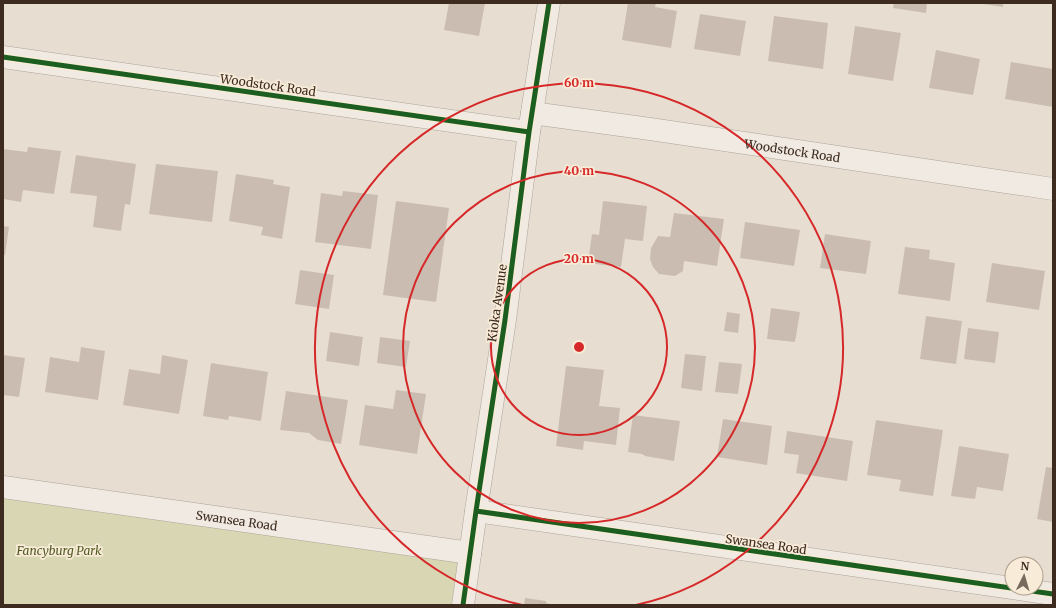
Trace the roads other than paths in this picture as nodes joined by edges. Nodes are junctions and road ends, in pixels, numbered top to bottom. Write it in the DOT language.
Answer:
graph roads {
  1 [pos="549,3"];
  2 [pos="3,57"];
  3 [pos="531,122"];
  4 [pos="1053,189"];
  5 [pos="3,486"];
  6 [pos="476,512"];
  7 [pos="470,553"];
  8 [pos="1053,594"];
  9 [pos="464,605"];
  1 -- 3 [label="street, Kioka Avenue"];
  2 -- 3 [label="street, Woodstock Road"];
  3 -- 4 [label="street, Woodstock Road"];
  3 -- 6 [label="street, Kioka Avenue"];
  5 -- 7 [label="street, Swansea Road"];
  6 -- 7 [label="street, Kioka Avenue"];
  6 -- 8 [label="street, Swansea Road"];
  7 -- 9 [label="street, Kioka Avenue"];
}
